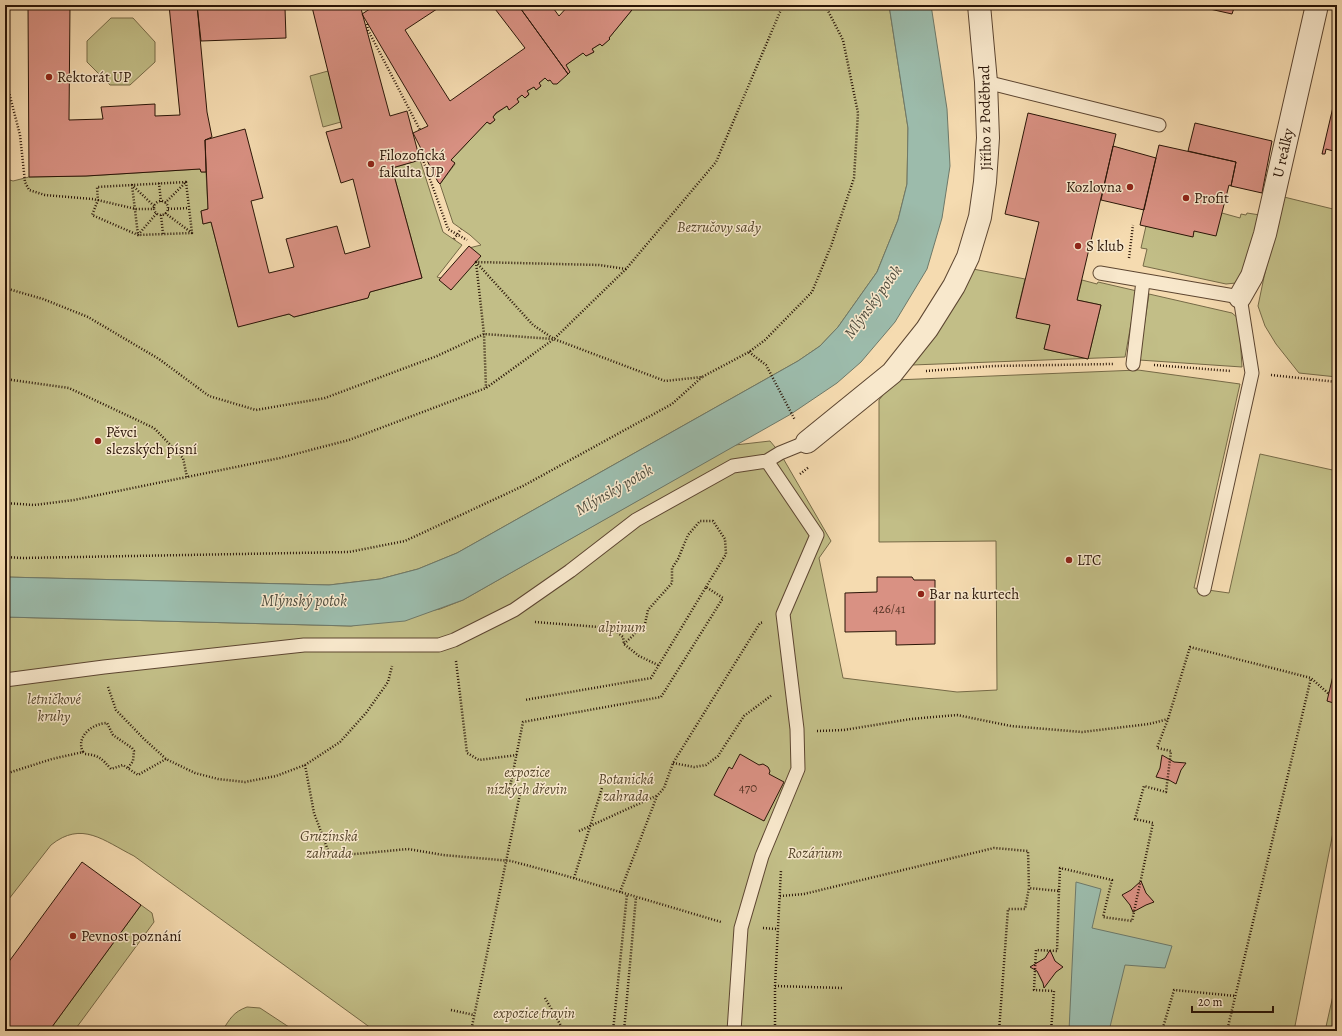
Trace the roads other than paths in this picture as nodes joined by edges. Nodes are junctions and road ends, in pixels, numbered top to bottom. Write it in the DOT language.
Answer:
graph roads {
  1 [pos="979,5"];
  2 [pos="1316,5"];
  3 [pos="986,82"];
  4 [pos="1159,125"];
  5 [pos="1100,273"];
  6 [pos="1143,281"];
  7 [pos="1240,298"];
  8 [pos="1133,364"];
  9 [pos="807,442"];
  10 [pos="767,461"];
  11 [pos="1204,589"];
  12 [pos="5,680"];
  13 [pos="734,1031"];
  1 -- 3 [label="street, Jiřího z Poděbrad"];
  2 -- 7 [label="street, U reálky"];
  3 -- 4 [label="lane"];
  3 -- 9 [label="street, Jiřího z Poděbrad"];
  5 -- 6 [label="lane"];
  6 -- 7 [label="lane"];
  6 -- 8 [label="lane"];
  7 -- 11 [label="lane"];
  9 -- 10 [label="lane"];
  10 -- 12 [label="lane"];
  10 -- 13 [label="lane"];
}
